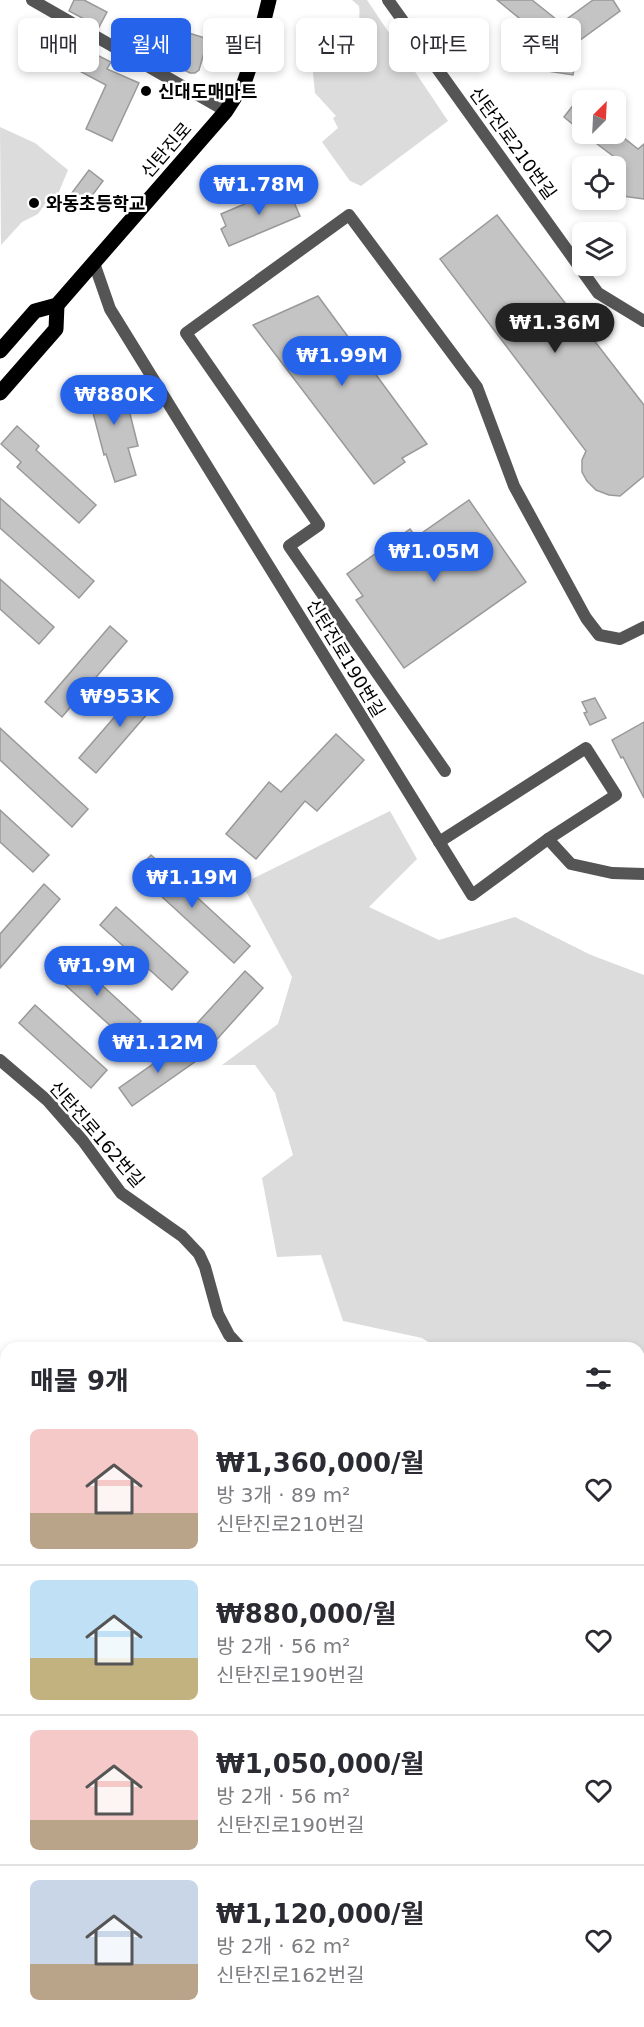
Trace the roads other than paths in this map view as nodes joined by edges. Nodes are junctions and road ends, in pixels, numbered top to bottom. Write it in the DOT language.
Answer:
graph roads {
  1 [pos="33,0"];
  2 [pos="269,0"];
  3 [pos="388,0"];
  4 [pos="226,111"];
  5 [pos="94,263"];
  6 [pos="57,306"];
  7 [pos="644,321"];
  8 [pos="0,351"];
  9 [pos="0,393"];
  10 [pos="644,627"];
  11 [pos="445,771"];
  12 [pos="548,839"];
  13 [pos="440,842"];
  14 [pos="644,874"];
  15 [pos="0,1060"];
  16 [pos="235,1342"];
  1 -- 4 [label="street"];
  2 -- 4 [label="main road, 신탄진로"];
  3 -- 7 [label="street, 신탄진로210번길"];
  4 -- 5 [label="main road, 신탄진로"];
  5 -- 6 [label="main road, 신탄진로"];
  5 -- 13 [label="street, 신탄진로190번길"];
  6 -- 8 [label="main road, 신탄진로"];
  6 -- 9 [label="main road, 신탄진로"];
  10 -- 11 [label="street"];
  12 -- 13 [label="street, 신탄진로190번길"];
  12 -- 13 [label="street"];
  12 -- 14 [label="street"];
  15 -- 16 [label="street, 신탄진로162번길"];
}
